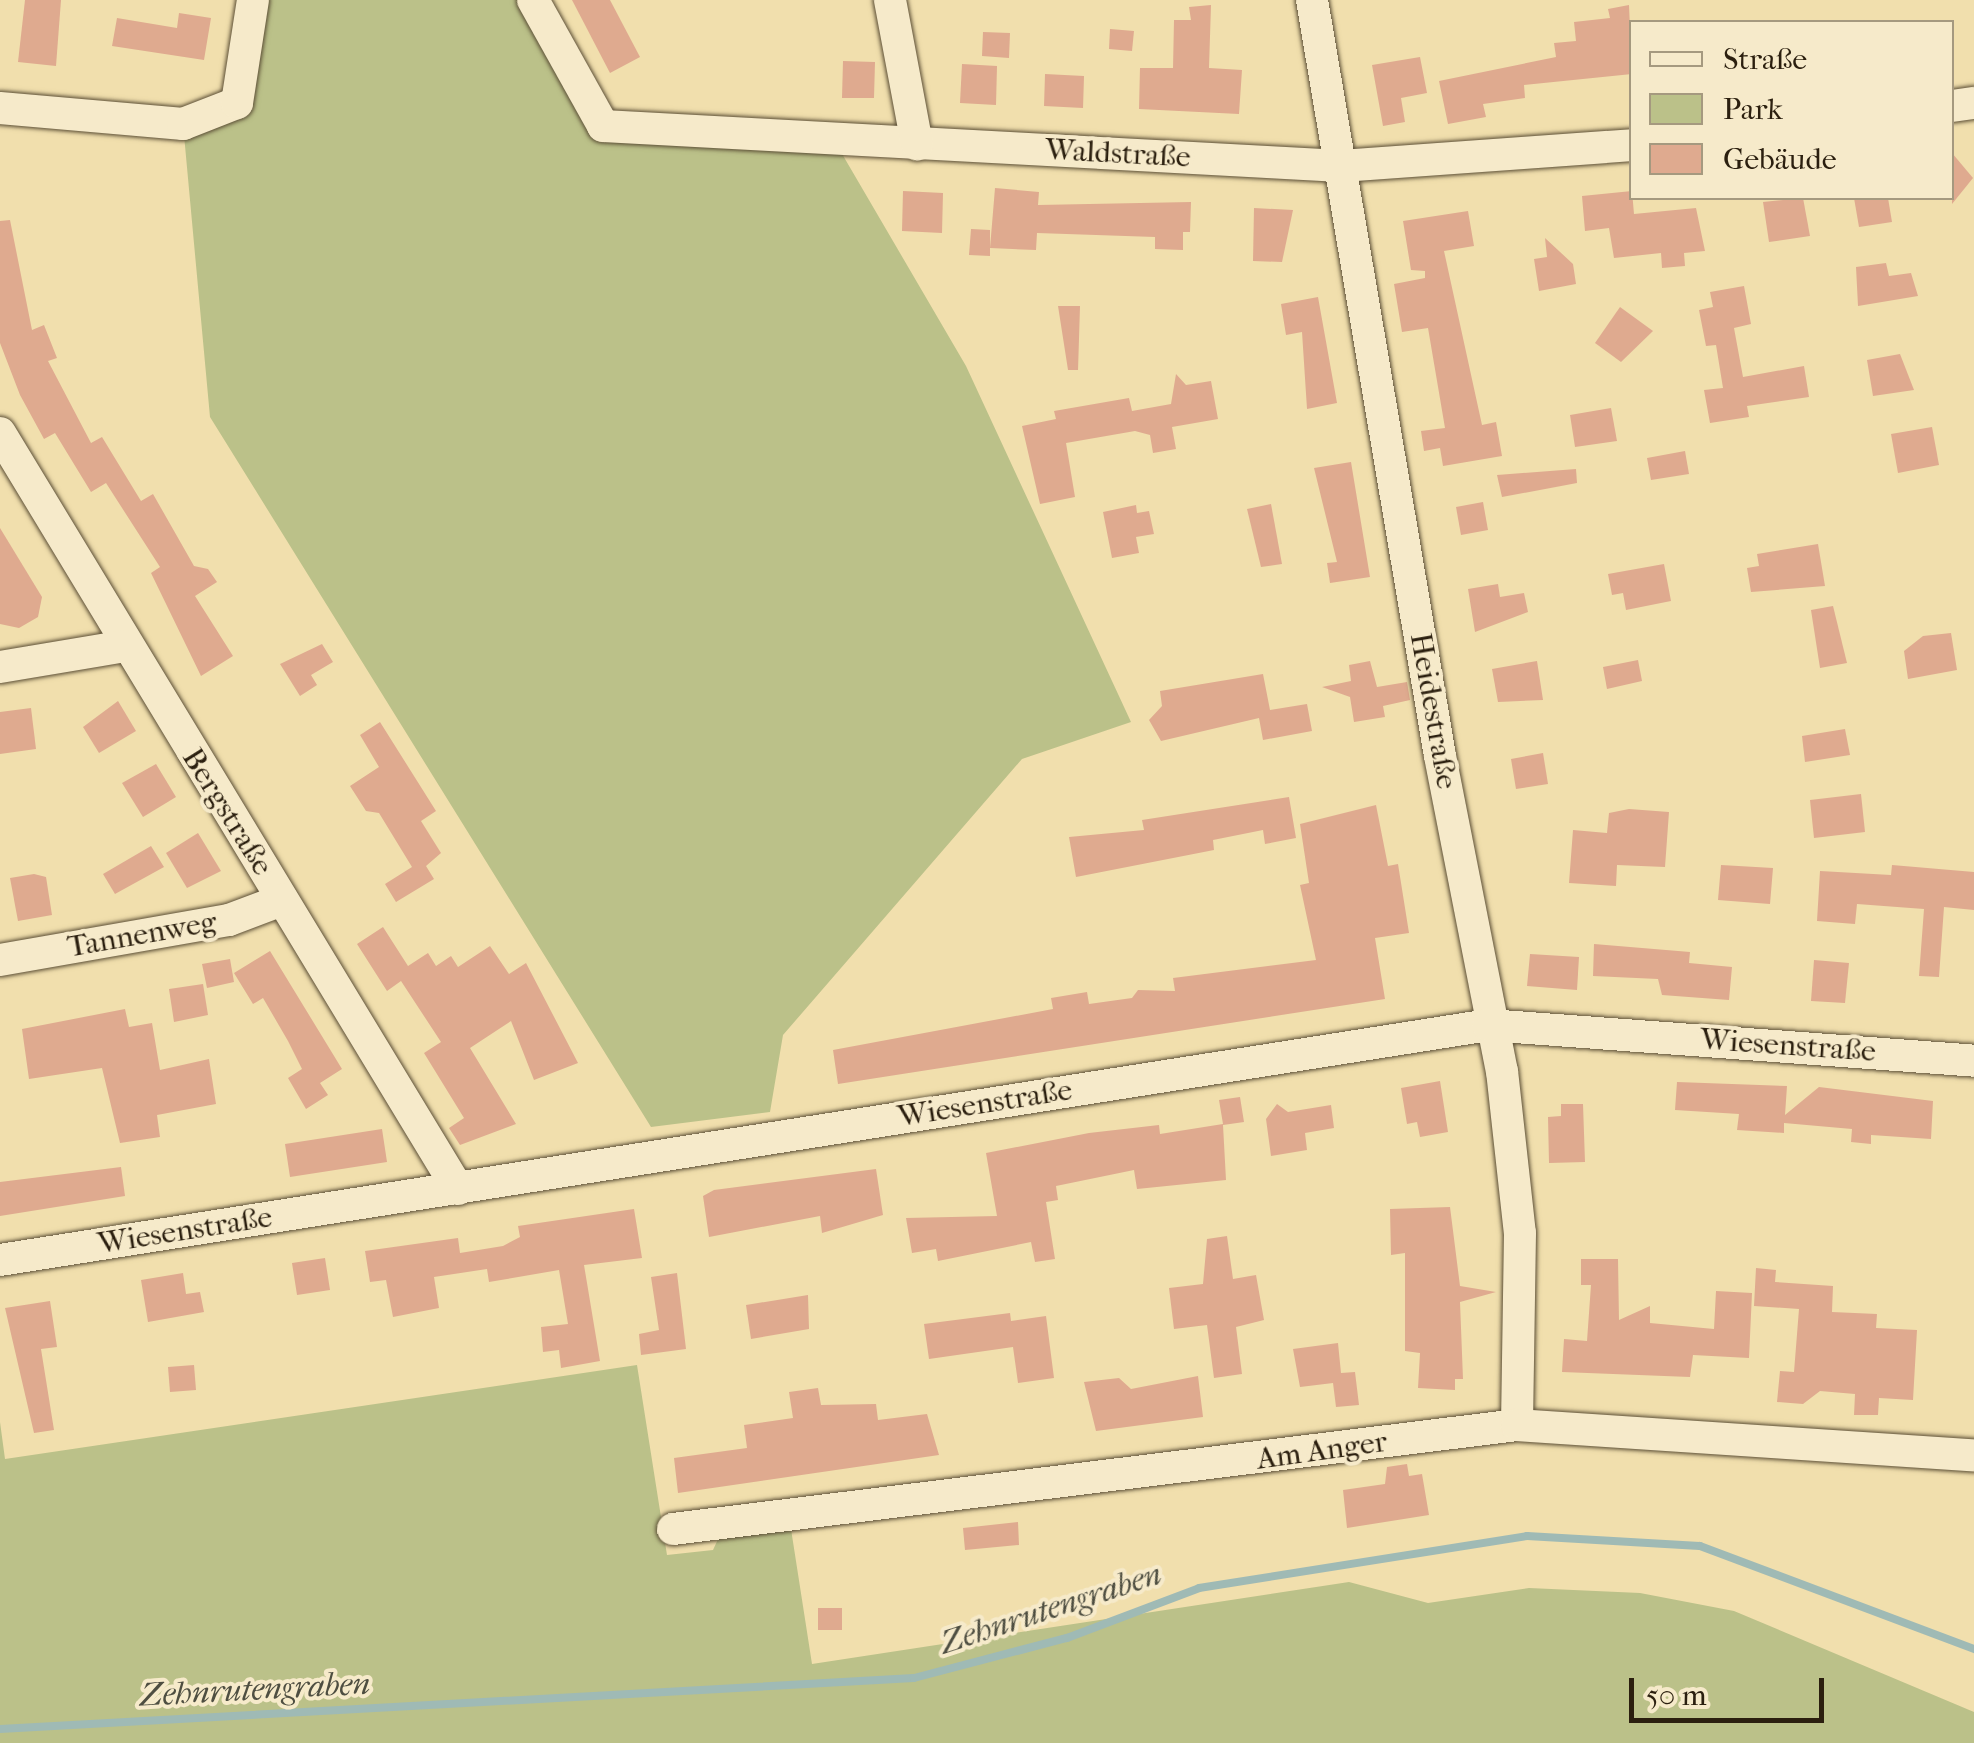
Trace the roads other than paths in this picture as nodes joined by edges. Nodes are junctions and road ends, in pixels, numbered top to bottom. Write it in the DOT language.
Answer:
graph roads {
  1 [pos="253,0"];
  2 [pos="533,0"];
  3 [pos="890,0"];
  4 [pos="1312,0"];
  5 [pos="0,108"];
  6 [pos="916,144"];
  7 [pos="1629,145"];
  8 [pos="1341,166"];
  9 [pos="0,434"];
  10 [pos="125,646"];
  11 [pos="0,667"];
  12 [pos="282,900"];
  13 [pos="0,960"];
  14 [pos="1488,1025"];
  15 [pos="1974,1061"];
  16 [pos="458,1188"];
  17 [pos="0,1260"];
  18 [pos="1516,1425"];
  19 [pos="1974,1455"];
  20 [pos="673,1528"];
  1 -- 5 [label="street"];
  2 -- 6 [label="street, Waldstraße"];
  3 -- 6 [label="street"];
  4 -- 8 [label="street, Heidestraße"];
  6 -- 8 [label="street, Waldstraße"];
  7 -- 8 [label="street, Waldstraße"];
  8 -- 14 [label="street, Heidestraße"];
  9 -- 10 [label="street, Bergstraße"];
  10 -- 11 [label="street"];
  10 -- 12 [label="street, Bergstraße"];
  12 -- 13 [label="street, Tannenweg"];
  12 -- 16 [label="street, Bergstraße"];
  14 -- 15 [label="street, Wiesenstraße"];
  14 -- 16 [label="street, Wiesenstraße"];
  14 -- 18 [label="street, Heidestraße"];
  16 -- 17 [label="street, Wiesenstraße"];
  18 -- 19 [label="street, Am Anger"];
  18 -- 20 [label="street, Am Anger"];
}
